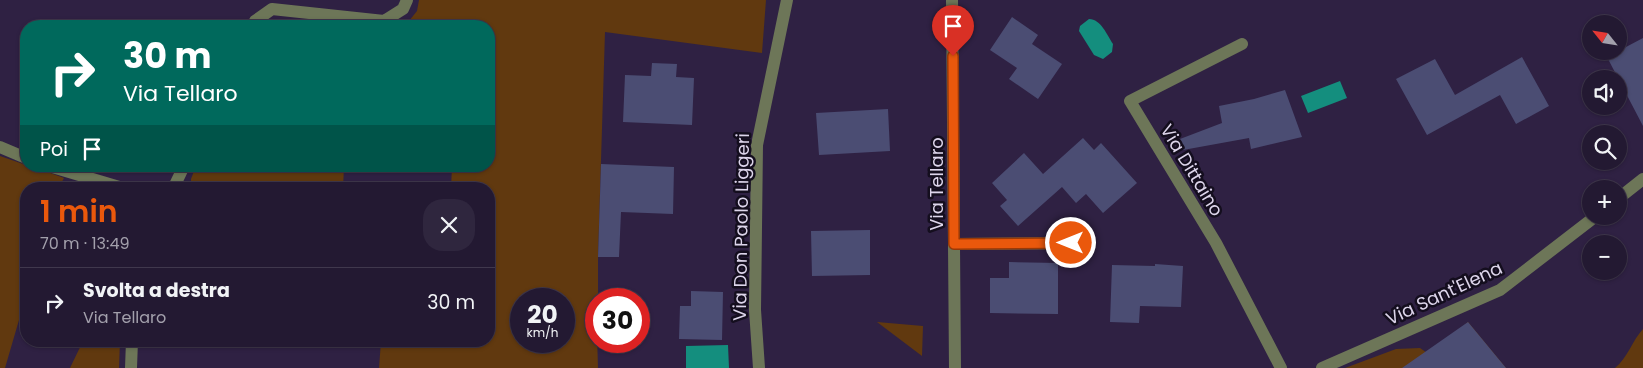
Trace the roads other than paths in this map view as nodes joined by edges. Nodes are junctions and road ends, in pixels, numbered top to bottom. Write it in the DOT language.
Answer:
graph roads {
  1 [pos="408,0"];
  2 [pos="787,0"];
  3 [pos="952,0"];
  4 [pos="256,20"];
  5 [pos="375,20"];
  6 [pos="386,20"];
  7 [pos="1242,44"];
  8 [pos="0,147"];
  9 [pos="20,155"];
  10 [pos="68,172"];
  11 [pos="1643,179"];
  12 [pos="102,182"];
  13 [pos="1627,192"];
  14 [pos="1584,225"];
  15 [pos="1090,243"];
  16 [pos="954,244"];
  17 [pos="132,347"];
  18 [pos="131,368"];
  19 [pos="759,368"];
  20 [pos="954,368"];
  21 [pos="1281,368"];
  22 [pos="1322,368"];
  1 -- 6 [label="street"];
  2 -- 19 [label="street, Via Don Paolo Liggeri"];
  3 -- 16 [label="street, Via Tellaro"];
  4 -- 5 [label="street"];
  7 -- 21 [label="street, Via Dittaino"];
  8 -- 9 [label="street"];
  10 -- 12 [label="street"];
  11 -- 13 [label="street"];
  14 -- 22 [label="street, Via Sant'Elena"];
  15 -- 16 [label="street"];
  16 -- 20 [label="street, Via Tellaro"];
  17 -- 18 [label="street"];
}
